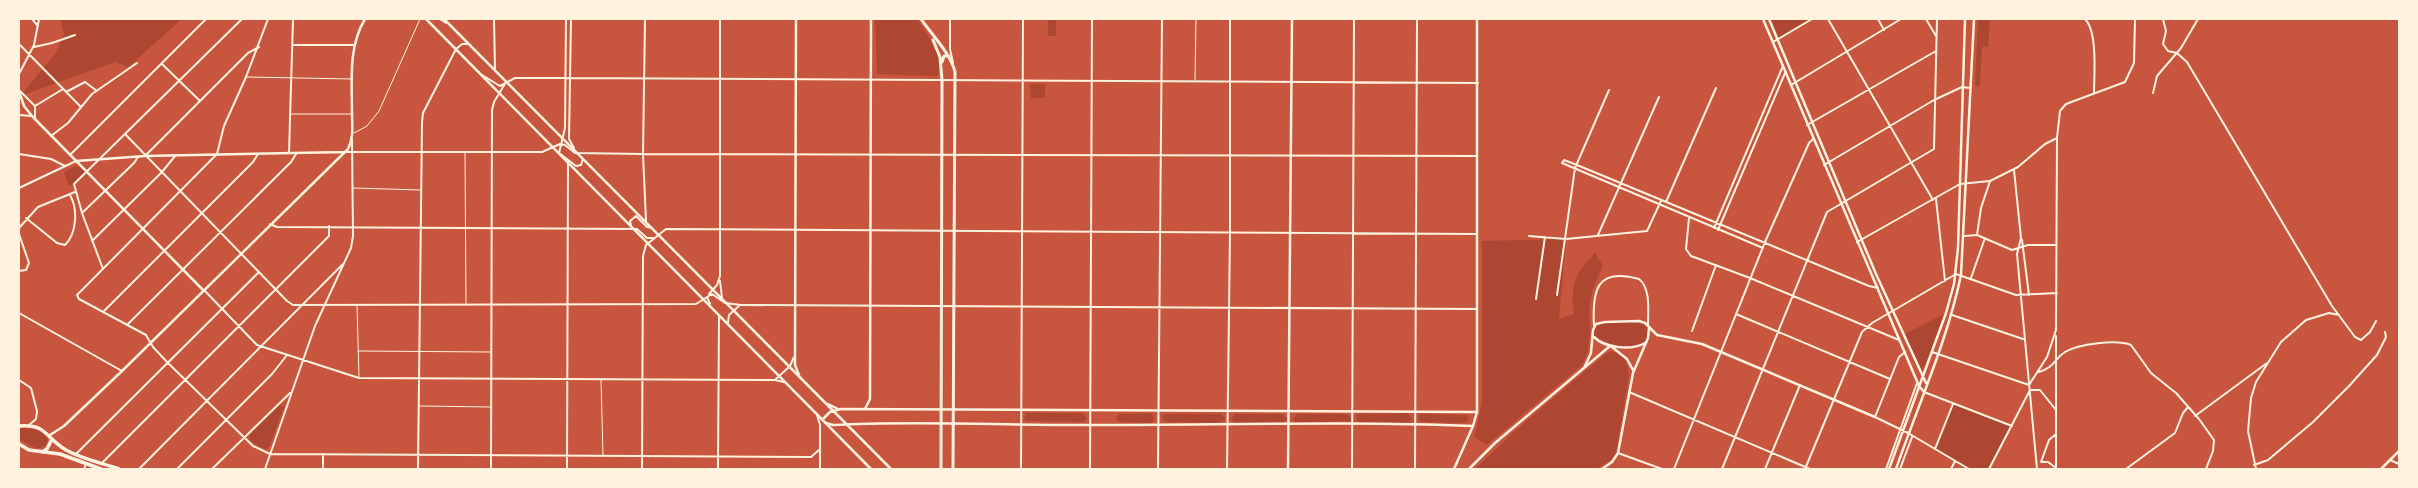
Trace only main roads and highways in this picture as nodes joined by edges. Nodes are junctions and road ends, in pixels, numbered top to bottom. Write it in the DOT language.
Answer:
graph roads {
  1 [pos="922,19"];
  2 [pos="929,31"];
  3 [pos="949,56"];
  4 [pos="941,67"];
  5 [pos="19,426"];
  6 [pos="51,437"];
  7 [pos="19,445"];
  8 [pos="42,452"];
  9 [pos="101,469"];
  10 [pos="119,469"];
  11 [pos="941,469"];
  12 [pos="953,469"];
  1 -- 2 [label="main road"];
  2 -- 3 [label="main road"];
  2 -- 4 [label="main road"];
  3 -- 4 [label="main road"];
  3 -- 12 [label="main road"];
  4 -- 11 [label="main road"];
  5 -- 6 [label="highway"];
  6 -- 8 [label="highway"];
  6 -- 10 [label="highway"];
  7 -- 8 [label="highway"];
  8 -- 9 [label="highway"];
}
